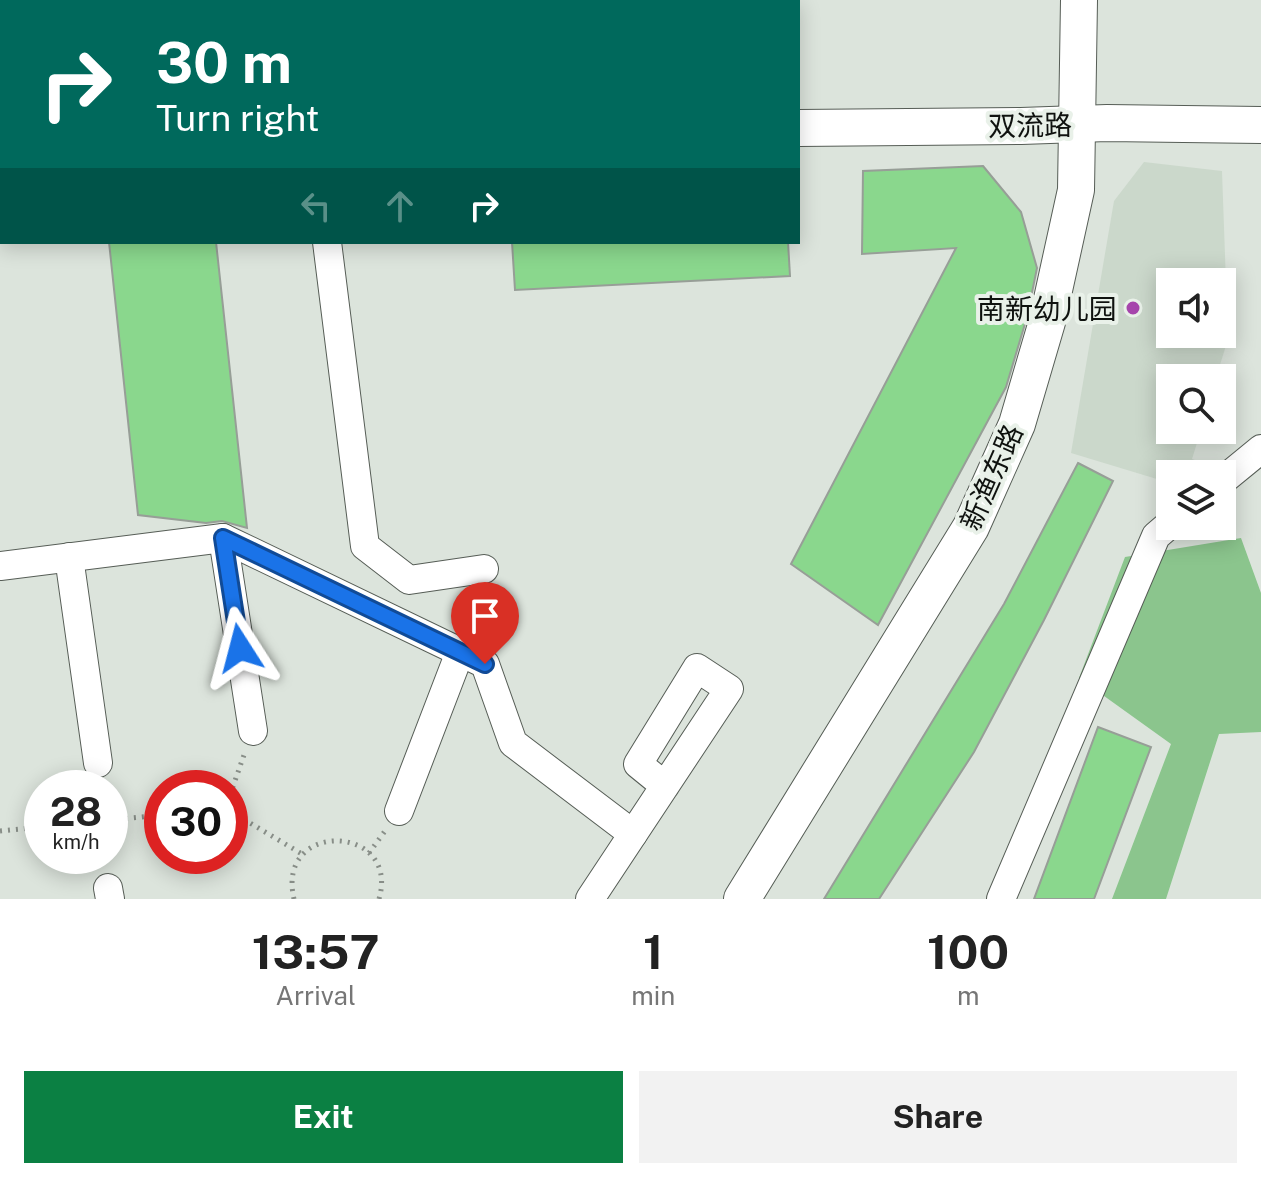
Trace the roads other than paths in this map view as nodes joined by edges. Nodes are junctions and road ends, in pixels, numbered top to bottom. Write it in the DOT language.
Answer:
graph roads {
  1 [pos="1079,0"];
  2 [pos="1077,125"];
  3 [pos="1261,125"];
  4 [pos="800,128"];
  5 [pos="327,244"];
  6 [pos="1261,449"];
  7 [pos="1236,470"];
  8 [pos="1156,536"];
  9 [pos="223,538"];
  10 [pos="69,557"];
  11 [pos="0,566"];
  12 [pos="484,569"];
  13 [pos="460,652"];
  14 [pos="253,731"];
  15 [pos="98,763"];
  16 [pos="665,786"];
  17 [pos="399,811"];
  18 [pos="633,834"];
  19 [pos="590,899"];
  20 [pos="742,899"];
  21 [pos="1001,899"];
  1 -- 2 [label="street, 新渔东路"];
  2 -- 3 [label="street, 双流路"];
  2 -- 4 [label="street, 双流路"];
  2 -- 20 [label="street, 新渔东路"];
  5 -- 12 [label="street"];
  6 -- 7 [label="street"];
  8 -- 21 [label="street"];
  9 -- 10 [label="street"];
  9 -- 13 [label="street"];
  9 -- 14 [label="street"];
  10 -- 11 [label="street"];
  10 -- 15 [label="street"];
  13 -- 17 [label="street"];
  13 -- 18 [label="street"];
  16 -- 18 [label="street"];
  18 -- 19 [label="street"];
}
